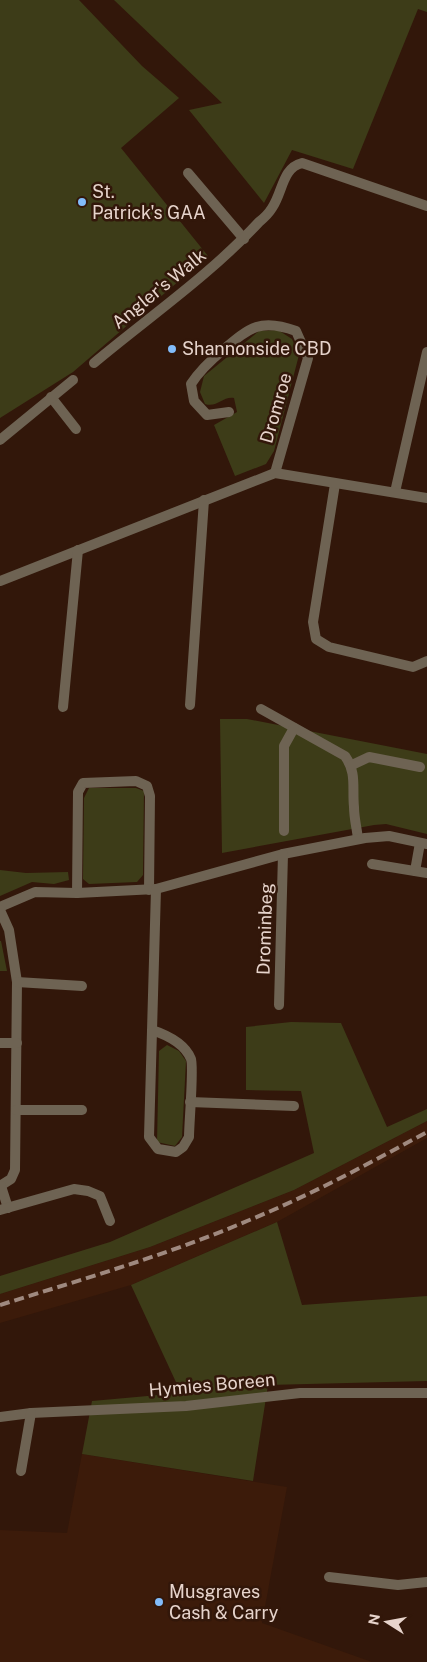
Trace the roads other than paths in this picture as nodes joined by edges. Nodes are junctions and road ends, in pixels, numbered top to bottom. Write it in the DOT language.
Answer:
graph roads {
  1 [pos="188,174"];
  2 [pos="427,206"];
  3 [pos="244,239"];
  4 [pos="427,352"];
  5 [pos="94,363"];
  6 [pos="73,380"];
  7 [pos="51,398"];
  8 [pos="229,412"];
  9 [pos="76,428"];
  10 [pos="0,440"];
  11 [pos="275,473"];
  12 [pos="335,484"];
  13 [pos="395,492"];
  14 [pos="427,498"];
  15 [pos="204,500"];
  16 [pos="78,550"];
  17 [pos="0,582"];
  18 [pos="427,661"];
  19 [pos="190,705"];
  20 [pos="63,707"];
  21 [pos="261,709"];
  22 [pos="294,728"];
  23 [pos="352,766"];
  24 [pos="420,767"];
  25 [pos="284,831"];
  26 [pos="358,839"];
  27 [pos="424,844"];
  28 [pos="283,854"];
  29 [pos="372,864"];
  30 [pos="415,871"];
  31 [pos="427,873"];
  32 [pos="153,890"];
  33 [pos="77,893"];
  34 [pos="0,909"];
  35 [pos="17,982"];
  36 [pos="82,986"];
  37 [pos="279,1005"];
  38 [pos="152,1030"];
  39 [pos="0,1043"];
  40 [pos="17,1043"];
  41 [pos="190,1102"];
  42 [pos="294,1106"];
  43 [pos="16,1110"];
  44 [pos="82,1110"];
  45 [pos="0,1186"];
  46 [pos="4,1209"];
  47 [pos="110,1221"];
  48 [pos="427,1393"];
  49 [pos="32,1413"];
  50 [pos="0,1417"];
  51 [pos="21,1471"];
  52 [pos="329,1577"];
  53 [pos="427,1582"];
  1 -- 3 [label="street"];
  2 -- 3 [label="street, Angler's Walk"];
  3 -- 5 [label="street, Angler's Walk"];
  4 -- 13 [label="street"];
  6 -- 7 [label="street"];
  7 -- 9 [label="street"];
  7 -- 10 [label="street"];
  8 -- 11 [label="street, Dromroe"];
  11 -- 12 [label="street"];
  11 -- 15 [label="street"];
  12 -- 13 [label="street"];
  12 -- 18 [label="street"];
  13 -- 14 [label="street"];
  15 -- 16 [label="street"];
  15 -- 19 [label="street"];
  16 -- 17 [label="street"];
  16 -- 20 [label="street"];
  21 -- 22 [label="street"];
  22 -- 23 [label="street"];
  22 -- 25 [label="street"];
  23 -- 24 [label="street"];
  23 -- 26 [label="street"];
  26 -- 27 [label="street, Drominbeg"];
  26 -- 28 [label="street, Drominbeg"];
  27 -- 30 [label="street, Drominbeg"];
  28 -- 32 [label="street, Drominbeg"];
  28 -- 37 [label="street, Drominbeg"];
  29 -- 30 [label="street"];
  30 -- 31 [label="street"];
  32 -- 33 [label="street, Drominbeg"];
  32 -- 33 [label="street"];
  32 -- 38 [label="street"];
  33 -- 34 [label="street, Drominbeg"];
  34 -- 35 [label="street, Drominbeg"];
  35 -- 36 [label="street"];
  35 -- 40 [label="street, Drominbeg"];
  38 -- 41 [label="street"];
  38 -- 41 [label="street"];
  39 -- 40 [label="street"];
  40 -- 43 [label="street, Drominbeg"];
  41 -- 42 [label="street"];
  43 -- 44 [label="street"];
  43 -- 45 [label="street, Drominbeg"];
  45 -- 46 [label="street, Drominbeg"];
  46 -- 47 [label="street, Drominbeg"];
  48 -- 49 [label="street, Hymies Boreen"];
  49 -- 50 [label="street, Hymies Boreen"];
  49 -- 51 [label="street"];
  52 -- 53 [label="street"];
}
